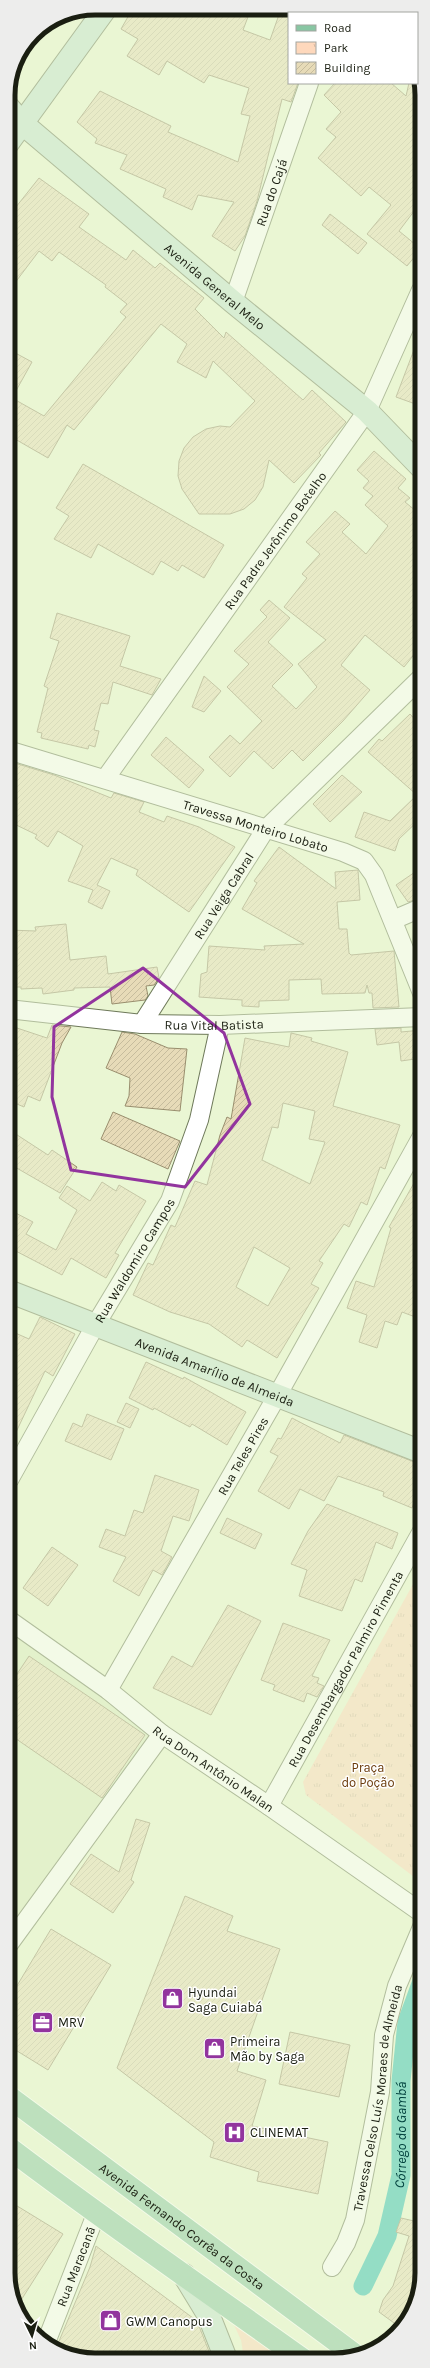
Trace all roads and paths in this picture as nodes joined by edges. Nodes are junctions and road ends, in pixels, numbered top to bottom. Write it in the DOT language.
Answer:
graph roads {
  1 [pos="101,15"];
  2 [pos="309,84"];
  3 [pos="15,115"];
  4 [pos="23,124"];
  5 [pos="15,134"];
  6 [pos="233,302"];
  7 [pos="415,303"];
  8 [pos="367,411"];
  9 [pos="415,461"];
  10 [pos="415,684"];
  11 [pos="15,752"];
  12 [pos="105,778"];
  13 [pos="265,830"];
  14 [pos="415,911"];
  15 [pos="393,920"];
  16 [pos="415,975"];
  17 [pos="15,1010"];
  18 [pos="415,1018"];
  19 [pos="142,1024"];
  20 [pos="220,1025"];
  21 [pos="415,1149"];
  22 [pos="15,1294"];
  23 [pos="96,1324"];
  24 [pos="277,1396"];
  25 [pos="415,1449"];
  26 [pos="15,1468"];
  27 [pos="415,1544"];
  28 [pos="15,1624"];
  29 [pos="108,1690"];
  30 [pos="162,1734"];
  31 [pos="269,1806"];
  32 [pos="415,1909"];
  33 [pos="15,1936"];
  34 [pos="415,1944"];
  35 [pos="15,2101"];
  36 [pos="15,2153"];
  37 [pos="96,2214"];
  38 [pos="332,2267"];
  39 [pos="184,2274"];
  40 [pos="52,2327"];
  41 [pos="350,2351"];
  42 [pos="224,2353"];
  43 [pos="294,2353"];
  1 -- 4 [label="main road"];
  2 -- 6 [label="street, Rua do Cajá"];
  3 -- 4 [label="main road, Avenida General Melo"];
  4 -- 5 [label="main road"];
  4 -- 6 [label="main road, Avenida General Melo"];
  6 -- 8 [label="main road, Avenida General Melo"];
  7 -- 8 [label="street, Rua Padre Jerônimo Botelho"];
  8 -- 9 [label="main road, Avenida General Melo"];
  8 -- 12 [label="street, Rua Padre Jerônimo Botelho"];
  10 -- 13 [label="street, Rua Veiga Cabral"];
  11 -- 12 [label="street, Travessa Monteiro Lobato"];
  12 -- 13 [label="street, Travessa Monteiro Lobato"];
  13 -- 15 [label="street, Travessa Monteiro Lobato"];
  13 -- 19 [label="street, Rua Veiga Cabral"];
  14 -- 15 [label="street"];
  15 -- 16 [label="street, Travessa Monteiro Lobato"];
  17 -- 19 [label="street, Rua Vital Batista"];
  18 -- 20 [label="street, Rua Vital Batista"];
  19 -- 20 [label="street, Rua Vital Batista"];
  20 -- 23 [label="street, Rua Waldomiro Campos"];
  21 -- 24 [label="street, Rua Teles Pires"];
  22 -- 23 [label="main road, Avenida Amarílio de Almeida"];
  23 -- 24 [label="main road, Avenida Amarílio de Almeida"];
  23 -- 26 [label="street, Rua Waldomiro Campos"];
  24 -- 25 [label="main road, Avenida Amarílio de Almeida"];
  24 -- 29 [label="street, Rua Teles Pires"];
  27 -- 31 [label="street, Rua Desembargador Palmiro Pimenta"];
  28 -- 29 [label="street, Rua Dom Antônio Malan"];
  29 -- 30 [label="street, Rua Dom Antônio Malan"];
  30 -- 31 [label="street, Rua Dom Antônio Malan"];
  30 -- 33 [label="street"];
  31 -- 32 [label="street, Rua Dom Antônio Malan"];
  34 -- 38 [label="street, Travessa Celso Luís Moraes de Almeida"];
  35 -- 41 [label="main road, Avenida Fernando Corrêa da Costa"];
  36 -- 37 [label="main road"];
  37 -- 39 [label="main road"];
  37 -- 40 [label="street, Rua Maracanã"];
  39 -- 42 [label="main road"];
  39 -- 43 [label="main road"];
}
